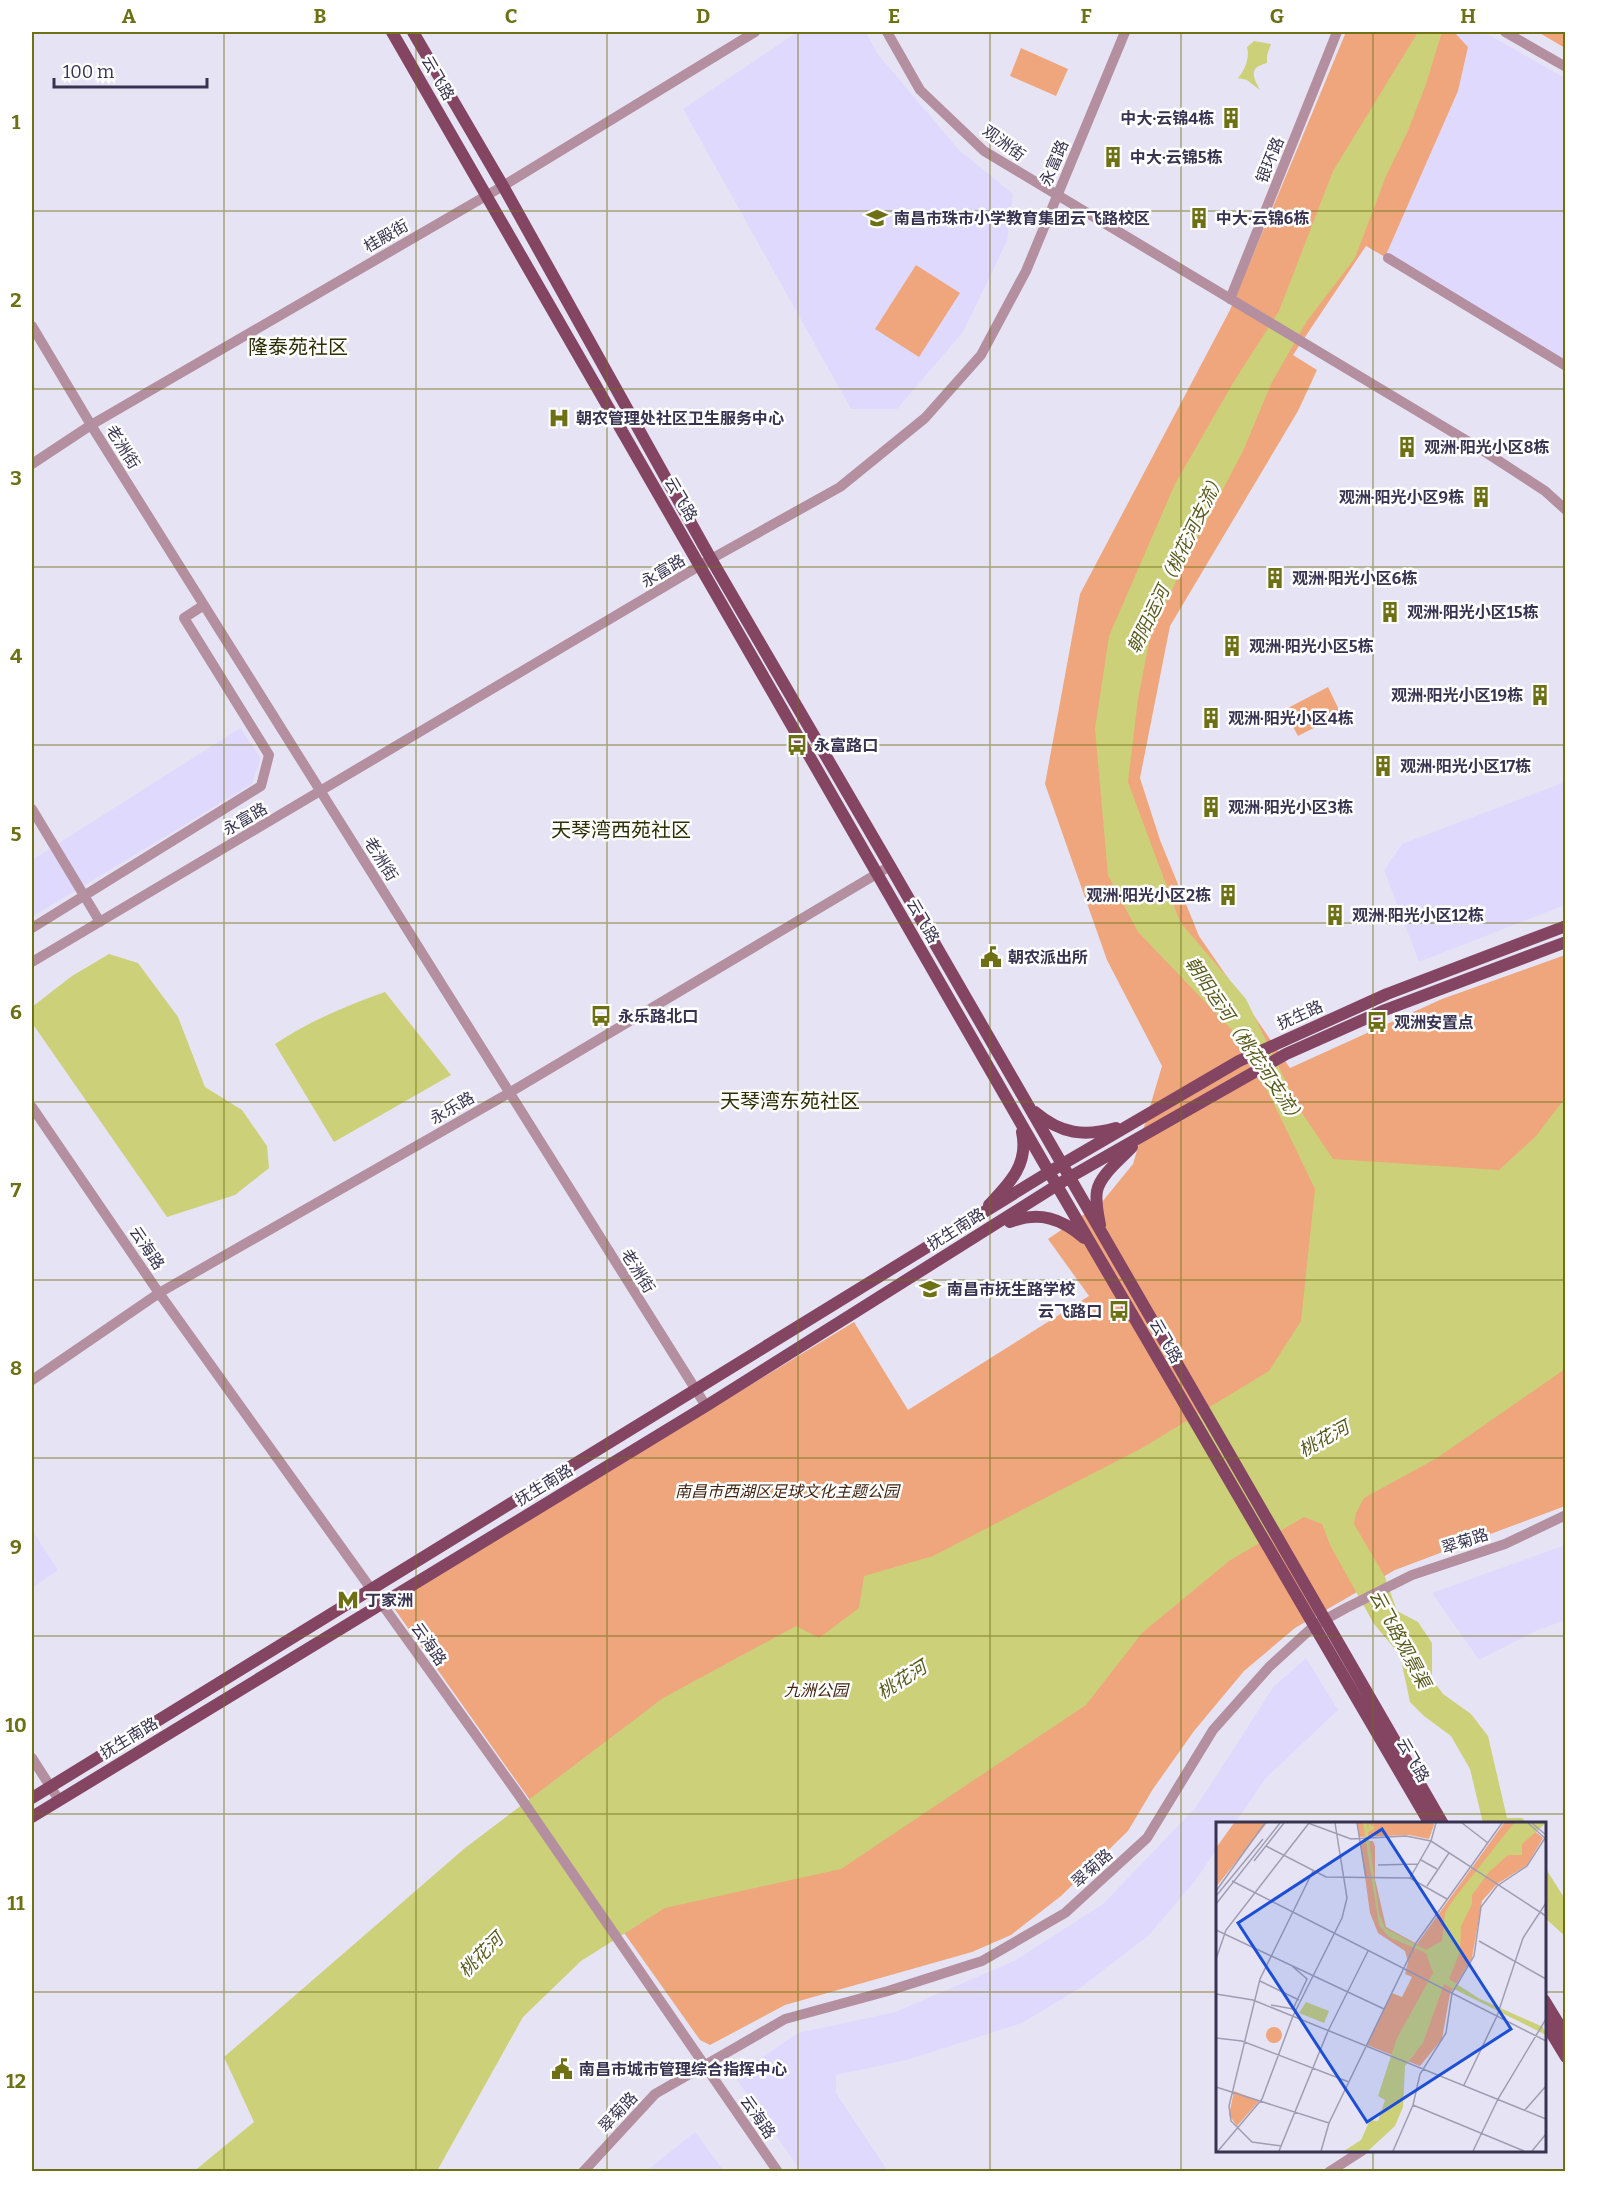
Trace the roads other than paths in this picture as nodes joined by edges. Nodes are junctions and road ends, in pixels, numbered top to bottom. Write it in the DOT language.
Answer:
graph roads {
  1 [pos="392,32"];
  2 [pos="413,32"];
  3 [pos="755,32"];
  4 [pos="887,32"];
  5 [pos="1125,32"];
  6 [pos="1337,32"];
  7 [pos="1505,32"];
  8 [pos="1566,67"];
  9 [pos="502,186"];
  10 [pos="486,195"];
  11 [pos="1057,196"];
  12 [pos="1388,258"];
  13 [pos="1230,299"];
  14 [pos="32,326"];
  15 [pos="1566,366"];
  16 [pos="92,425"];
  17 [pos="32,464"];
  18 [pos="1566,510"];
  19 [pos="706,562"];
  20 [pos="204,605"];
  21 [pos="321,792"];
  22 [pos="32,809"];
  23 [pos="890,866"];
  24 [pos="877,874"];
  25 [pos="84,895"];
  26 [pos="100,922"];
  27 [pos="1566,926"];
  28 [pos="32,928"];
  29 [pos="1566,942"];
  30 [pos="32,962"];
  31 [pos="508,1093"];
  32 [pos="1028,1106"];
  33 [pos="32,1107"];
  34 [pos="1020,1122"];
  35 [pos="1129,1125"];
  36 [pos="1138,1139"];
  37 [pos="1062,1165"];
  38 [pos="1049,1172"];
  39 [pos="1070,1177"];
  40 [pos="1057,1186"];
  41 [pos="979,1215"];
  42 [pos="986,1230"];
  43 [pos="1101,1232"];
  44 [pos="1091,1244"];
  45 [pos="159,1293"];
  46 [pos="32,1380"];
  47 [pos="694,1390"];
  48 [pos="706,1406"];
  49 [pos="1566,1515"];
  50 [pos="372,1590"];
  51 [pos="382,1603"];
  52 [pos="1320,1622"];
  53 [pos="32,1758"];
  54 [pos="51,1786"];
  55 [pos="32,1798"];
  56 [pos="59,1800"];
  57 [pos="32,1817"];
  58 [pos="1429,1822"];
  59 [pos="1442,1822"];
  60 [pos="1546,2003"];
  61 [pos="1546,2022"];
  62 [pos="1558,2033"];
  63 [pos="1566,2057"];
  64 [pos="704,2065"];
  65 [pos="1362,2152"];
  66 [pos="584,2172"];
  67 [pos="778,2172"];
  68 [pos="1329,2172"];
  1 -- 10 [label="main road, 云飞路"];
  2 -- 9 [label="main road, 云飞路"];
  3 -- 9 [label="street, 桂殿街"];
  4 -- 11 [label="street, 观洲街"];
  5 -- 11 [label="street, 永富路"];
  6 -- 13 [label="street, 银环路"];
  7 -- 8 [label="street"];
  9 -- 10 [label="street, 桂殿街"];
  9 -- 19 [label="main road, 云飞路"];
  10 -- 16 [label="street, 桂殿街"];
  10 -- 19 [label="main road, 云飞路"];
  11 -- 13 [label="street, 观洲街"];
  11 -- 19 [label="street, 永富路"];
  12 -- 15 [label="street"];
  13 -- 18 [label="street, 观洲街"];
  14 -- 16 [label="street, 老洲街"];
  16 -- 17 [label="street, 桂殿街"];
  16 -- 20 [label="street, 老洲街"];
  19 -- 21 [label="street, 永富路"];
  19 -- 23 [label="main road, 云飞路"];
  19 -- 24 [label="main road, 云飞路"];
  20 -- 21 [label="street, 老洲街"];
  20 -- 25 [label="street"];
  21 -- 26 [label="street, 永富路"];
  21 -- 31 [label="street, 老洲街"];
  22 -- 25 [label="street"];
  23 -- 24 [label="street, 永乐路"];
  23 -- 32 [label="main road, 云飞路"];
  24 -- 31 [label="street, 永乐路"];
  24 -- 34 [label="main road, 云飞路"];
  25 -- 26 [label="street"];
  25 -- 28 [label="street"];
  26 -- 30 [label="street, 永富路"];
  27 -- 35 [label="main road, 抚生路"];
  29 -- 36 [label="main road, 抚生路"];
  31 -- 45 [label="street, 永乐路"];
  31 -- 47 [label="street, 老洲街"];
  32 -- 35 [label="main road"];
  32 -- 37 [label="main road, 云飞路"];
  33 -- 45 [label="street, 云海路"];
  34 -- 38 [label="main road, 云飞路"];
  34 -- 41 [label="main road"];
  35 -- 37 [label="main road, 抚生路"];
  36 -- 39 [label="main road, 抚生路"];
  36 -- 43 [label="main road"];
  37 -- 38 [label="main road, 抚生南路"];
  37 -- 39 [label="main road, 云飞路"];
  38 -- 40 [label="main road, 云飞路"];
  38 -- 41 [label="main road, 抚生南路"];
  39 -- 40 [label="main road, 抚生南路"];
  39 -- 43 [label="main road, 云飞路"];
  40 -- 42 [label="main road, 抚生南路"];
  40 -- 44 [label="main road, 云飞路"];
  41 -- 47 [label="main road, 抚生南路"];
  42 -- 44 [label="main road"];
  42 -- 48 [label="main road, 抚生南路"];
  43 -- 52 [label="main road, 云飞路"];
  44 -- 52 [label="main road, 云飞路"];
  45 -- 46 [label="street, 永乐路"];
  45 -- 50 [label="street, 云海路"];
  47 -- 48 [label="street, 老洲街"];
  47 -- 50 [label="main road, 抚生南路"];
  48 -- 51 [label="main road, 抚生南路"];
  49 -- 52 [label="street, 翠菊路"];
  50 -- 51 [label="street, 云海路"];
  50 -- 54 [label="main road, 抚生南路"];
  51 -- 56 [label="main road, 抚生南路"];
  51 -- 64 [label="street, 云海路"];
  52 -- 58 [label="main road, 云飞路"];
  52 -- 59 [label="main road, 云飞路"];
  52 -- 64 [label="street, 翠菊路"];
  53 -- 54 [label="street"];
  54 -- 55 [label="main road, 抚生南路"];
  54 -- 56 [label="street"];
  56 -- 57 [label="main road, 抚生南路"];
  60 -- 62 [label="main road"];
  61 -- 62 [label="main road"];
  62 -- 63 [label="main road"];
  64 -- 66 [label="street, 翠菊路"];
  64 -- 67 [label="street, 云海路"];
  65 -- 68 [label="street"];
}
